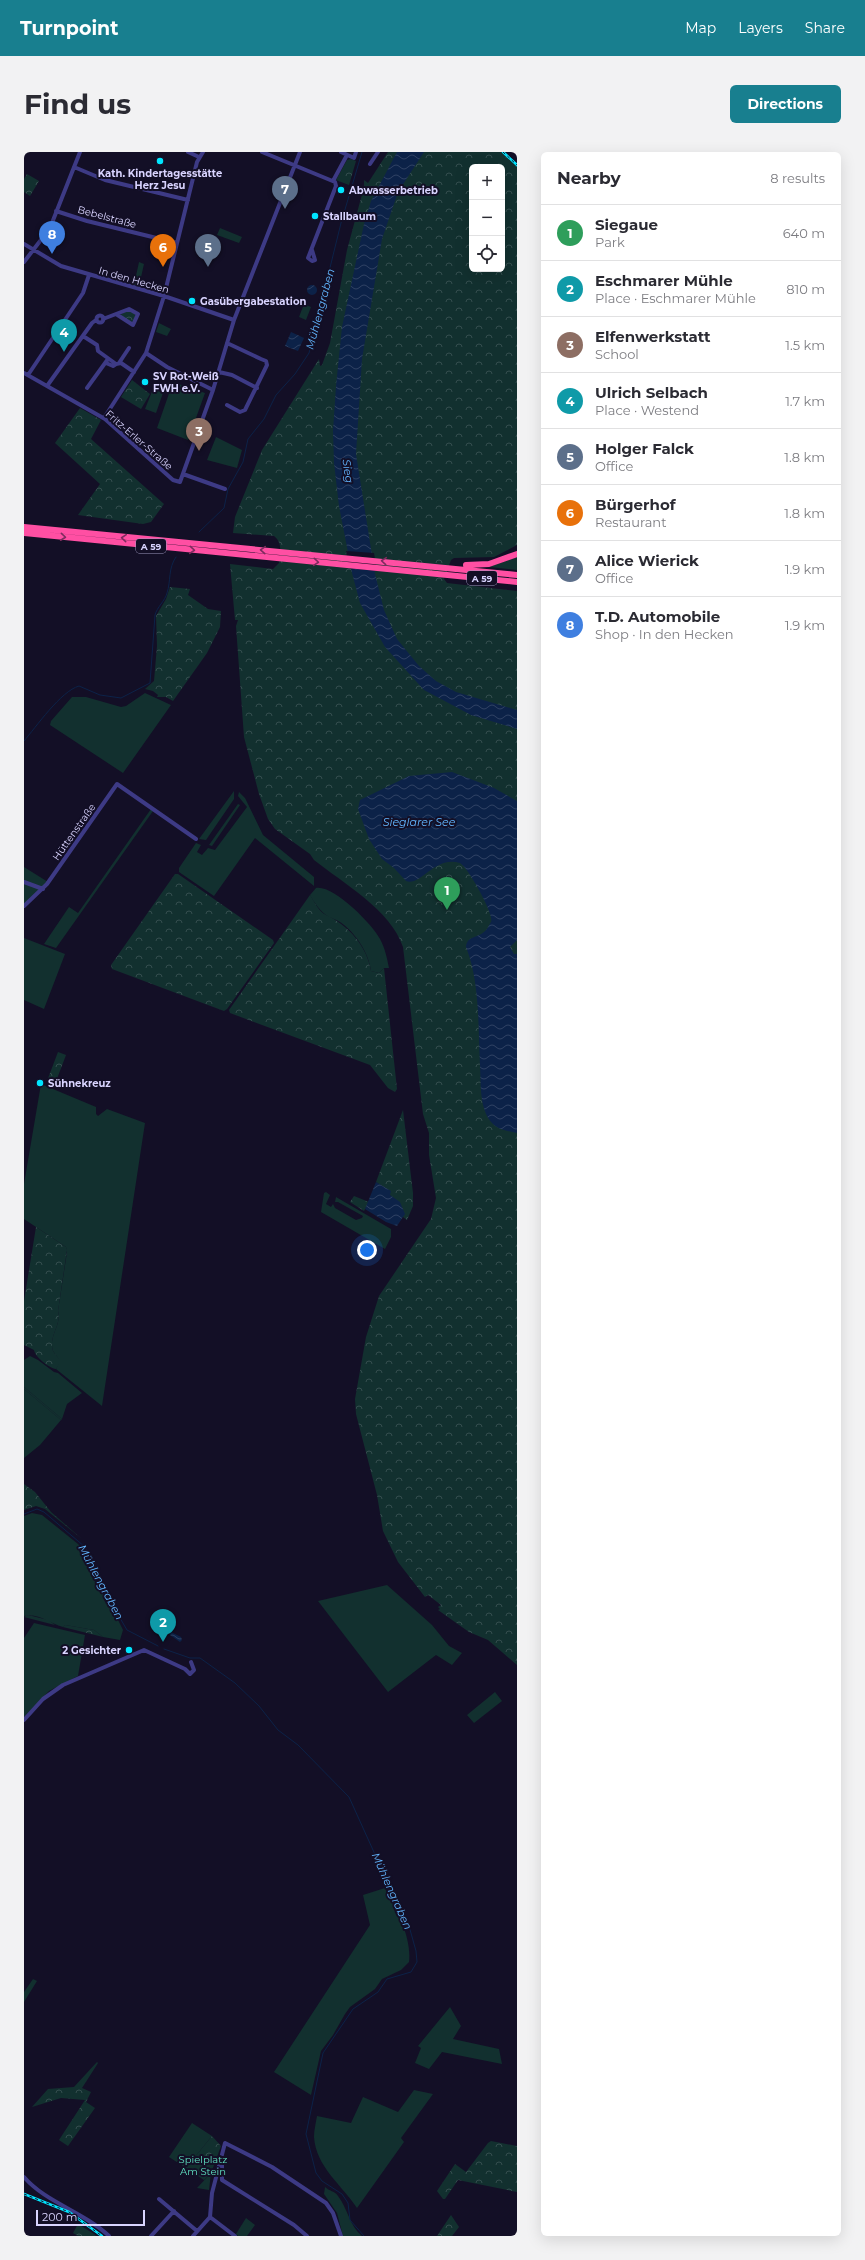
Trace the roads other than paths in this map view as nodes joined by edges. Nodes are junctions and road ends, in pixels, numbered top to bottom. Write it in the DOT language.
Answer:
graph roads {
  1 [pos="80,152"];
  2 [pos="188,152"];
  3 [pos="203,152"];
  4 [pos="262,152"];
  5 [pos="300,152"];
  6 [pos="341,152"];
  7 [pos="356,152"];
  8 [pos="378,152"];
  9 [pos="347,156"];
  10 [pos="199,157"];
  11 [pos="370,164"];
  12 [pos="295,165"];
  13 [pos="74,167"];
  14 [pos="334,182"];
  15 [pos="188,200"];
  16 [pos="56,211"];
  17 [pos="177,243"];
  18 [pos="24,244"];
  19 [pos="33,250"];
  20 [pos="312,250"];
  21 [pos="24,262"];
  22 [pos="89,275"];
  23 [pos="164,296"];
  24 [pos="116,314"];
  25 [pos="234,320"];
  26 [pos="83,336"];
  27 [pos="227,343"];
  28 [pos="129,348"];
  29 [pos="146,353"];
  30 [pos="108,359"];
  31 [pos="106,363"];
  32 [pos="118,363"];
  33 [pos="134,372"];
  34 [pos="218,372"];
  35 [pos="24,373"];
  36 [pos="28,376"];
  37 [pos="47,386"];
  38 [pos="87,388"];
  39 [pos="257,388"];
  40 [pos="213,390"];
  41 [pos="227,405"];
  42 [pos="104,418"];
  43 [pos="183,474"];
  44 [pos="225,489"];
  45 [pos="24,527"];
  46 [pos="24,533"];
  47 [pos="517,554"];
  48 [pos="448,568"];
  49 [pos="517,575"];
  50 [pos="517,582"];
  51 [pos="196,839"];
  52 [pos="24,882"];
  53 [pos="43,889"];
  54 [pos="24,906"];
  55 [pos="185,1669"];
  56 [pos="24,1720"];
  57 [pos="221,2156"];
  58 [pos="24,2177"];
  59 [pos="159,2199"];
  60 [pos="174,2211"];
  61 [pos="210,2217"];
  62 [pos="197,2231"];
  63 [pos="305,2235"];
  64 [pos="109,2236"];
  65 [pos="151,2236"];
  66 [pos="193,2236"];
  67 [pos="234,2236"];
  68 [pos="341,2236"];
  1 -- 13 [label="street"];
  2 -- 10 [label="street"];
  3 -- 10 [label="street"];
  4 -- 12 [label="street"];
  5 -- 12 [label="street"];
  6 -- 9 [label="street"];
  7 -- 9 [label="street"];
  8 -- 11 [label="street"];
  9 -- 14 [label="street"];
  10 -- 15 [label="street"];
  12 -- 14 [label="street"];
  12 -- 25 [label="street"];
  13 -- 15 [label="street"];
  13 -- 16 [label="street"];
  14 -- 20 [label="street"];
  15 -- 17 [label="street"];
  16 -- 17 [label="street, Bebelstraße"];
  16 -- 19 [label="street"];
  17 -- 23 [label="street"];
  18 -- 19 [label="street, In den Hecken"];
  19 -- 21 [label="street"];
  19 -- 22 [label="street, In den Hecken"];
  22 -- 23 [label="street, In den Hecken"];
  22 -- 36 [label="street"];
  23 -- 25 [label="street, In den Hecken"];
  23 -- 29 [label="street"];
  24 -- 24 [label="street"];
  24 -- 26 [label="street"];
  25 -- 27 [label="street"];
  26 -- 30 [label="street"];
  26 -- 37 [label="street"];
  27 -- 34 [label="street"];
  27 -- 39 [label="street"];
  28 -- 32 [label="street"];
  29 -- 33 [label="street"];
  29 -- 40 [label="street"];
  30 -- 31 [label="street"];
  30 -- 32 [label="street"];
  31 -- 32 [label="street"];
  31 -- 38 [label="street"];
  32 -- 33 [label="street"];
  33 -- 42 [label="street"];
  34 -- 39 [label="street"];
  34 -- 40 [label="street"];
  35 -- 36 [label="street, Fritz-Erler-Straße"];
  36 -- 37 [label="street, Fritz-Erler-Straße"];
  37 -- 42 [label="street, Fritz-Erler-Straße"];
  39 -- 41 [label="street"];
  40 -- 43 [label="street"];
  42 -- 43 [label="street, Fritz-Erler-Straße"];
  43 -- 44 [label="street"];
  48 -- 45 [label="highway, A 59, one-way"];
  46 -- 48 [label="highway, A 59, one-way"];
  47 -- 48 [label="highway"];
  48 -- 49 [label="highway, A 59"];
  48 -- 50 [label="highway, A 59"];
  51 -- 53 [label="street, Hüttenstraße"];
  52 -- 53 [label="street"];
  53 -- 54 [label="street, Hüttenstraße"];
  55 -- 56 [label="street"];
  57 -- 61 [label="street"];
  57 -- 63 [label="street"];
  57 -- 68 [label="street"];
  58 -- 64 [label="street"];
  59 -- 60 [label="street"];
  60 -- 62 [label="street"];
  60 -- 65 [label="street"];
  61 -- 62 [label="street"];
  61 -- 67 [label="street"];
  62 -- 66 [label="street"];
}
